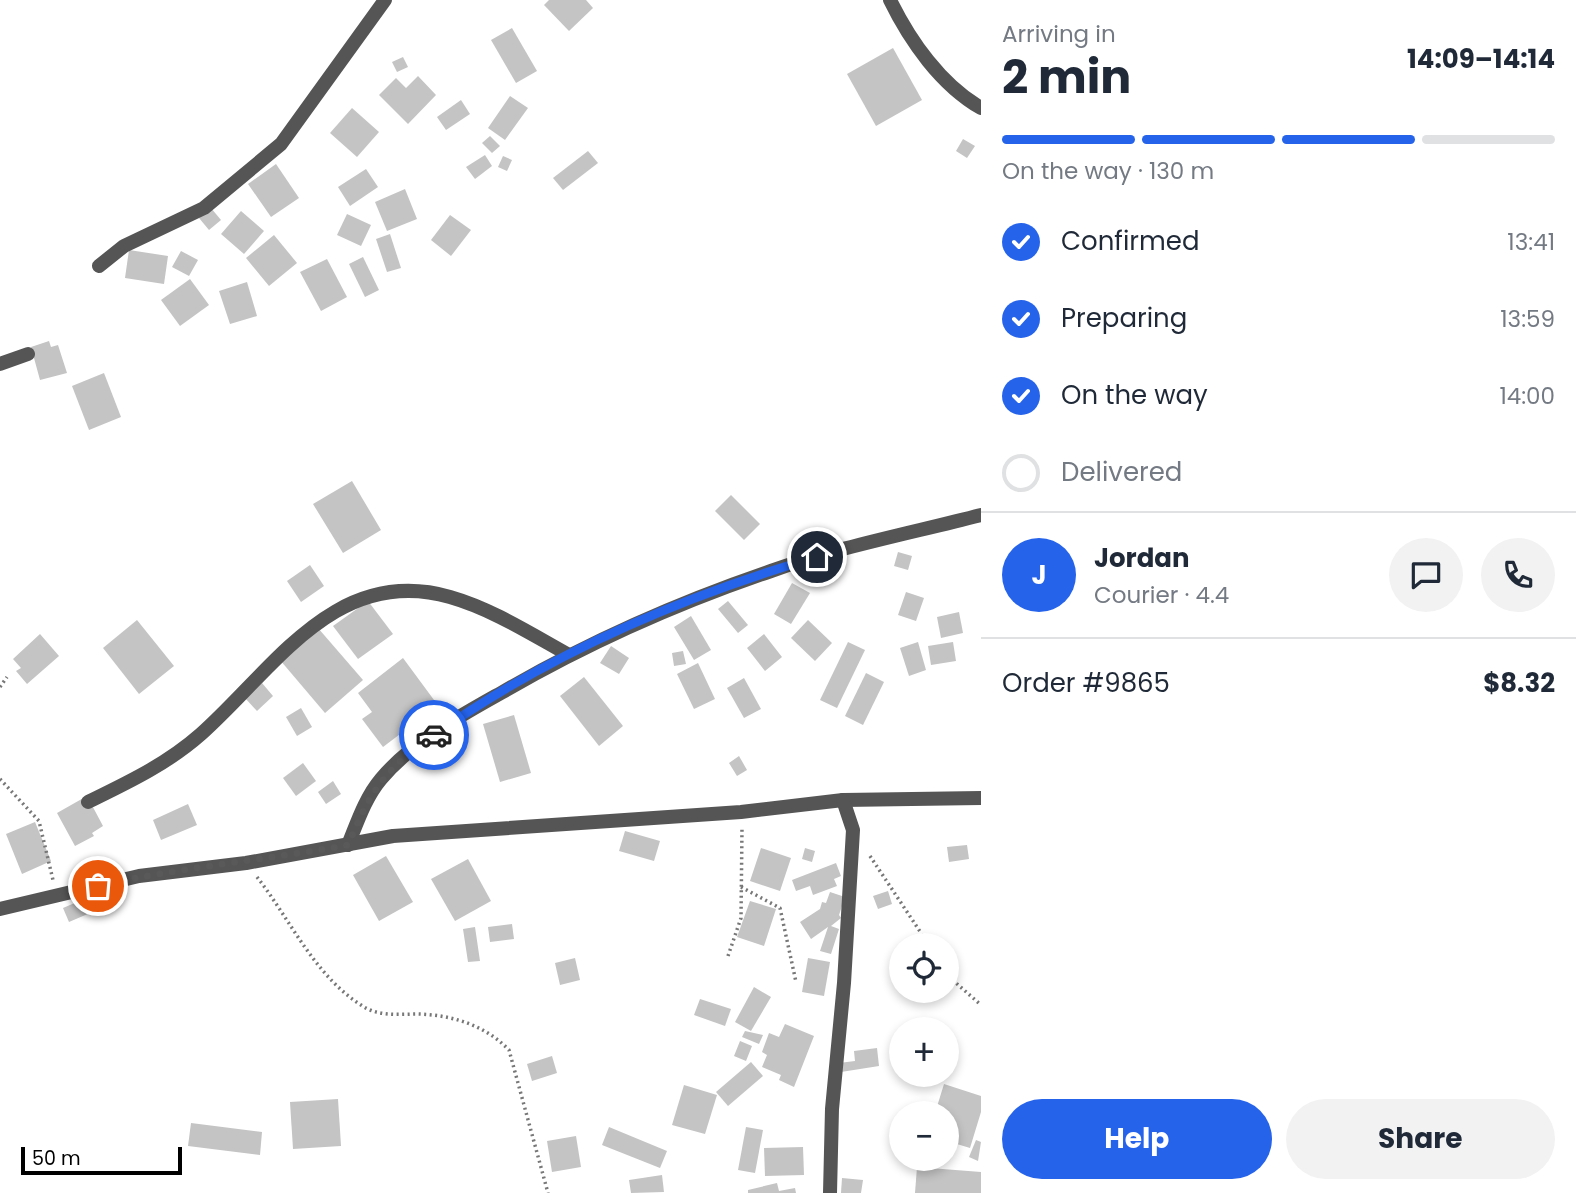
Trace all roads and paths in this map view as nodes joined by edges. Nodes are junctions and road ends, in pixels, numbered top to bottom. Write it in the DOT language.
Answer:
graph roads {
  1 [pos="386,0"];
  2 [pos="890,0"];
  3 [pos="981,108"];
  4 [pos="99,266"];
  5 [pos="28,354"];
  6 [pos="0,365"];
  7 [pos="981,515"];
  8 [pos="569,655"];
  9 [pos="7,677"];
  10 [pos="0,687"];
  11 [pos="0,779"];
  12 [pos="981,798"];
  13 [pos="843,800"];
  14 [pos="88,802"];
  15 [pos="741,812"];
  16 [pos="853,830"];
  17 [pos="348,845"];
  18 [pos="246,863"];
  19 [pos="741,887"];
  20 [pos="57,896"];
  21 [pos="0,909"];
  22 [pos="921,933"];
  23 [pos="727,956"];
  24 [pos="796,982"];
  25 [pos="959,986"];
  26 [pos="981,1005"];
  27 [pos="548,1193"];
  28 [pos="830,1193"];
  1 -- 4 [label="street"];
  2 -- 3 [label="street"];
  5 -- 6 [label="street"];
  7 -- 8 [label="street"];
  8 -- 14 [label="street"];
  8 -- 17 [label="street"];
  9 -- 10 [label="path"];
  11 -- 20 [label="path"];
  12 -- 13 [label="street"];
  13 -- 15 [label="street"];
  13 -- 16 [label="street"];
  15 -- 17 [label="street"];
  15 -- 19 [label="path"];
  16 -- 22 [label="path"];
  16 -- 28 [label="street"];
  17 -- 18 [label="street"];
  18 -- 20 [label="street"];
  18 -- 27 [label="path"];
  19 -- 23 [label="path"];
  19 -- 24 [label="path"];
  20 -- 21 [label="street"];
  25 -- 26 [label="path"];
}
